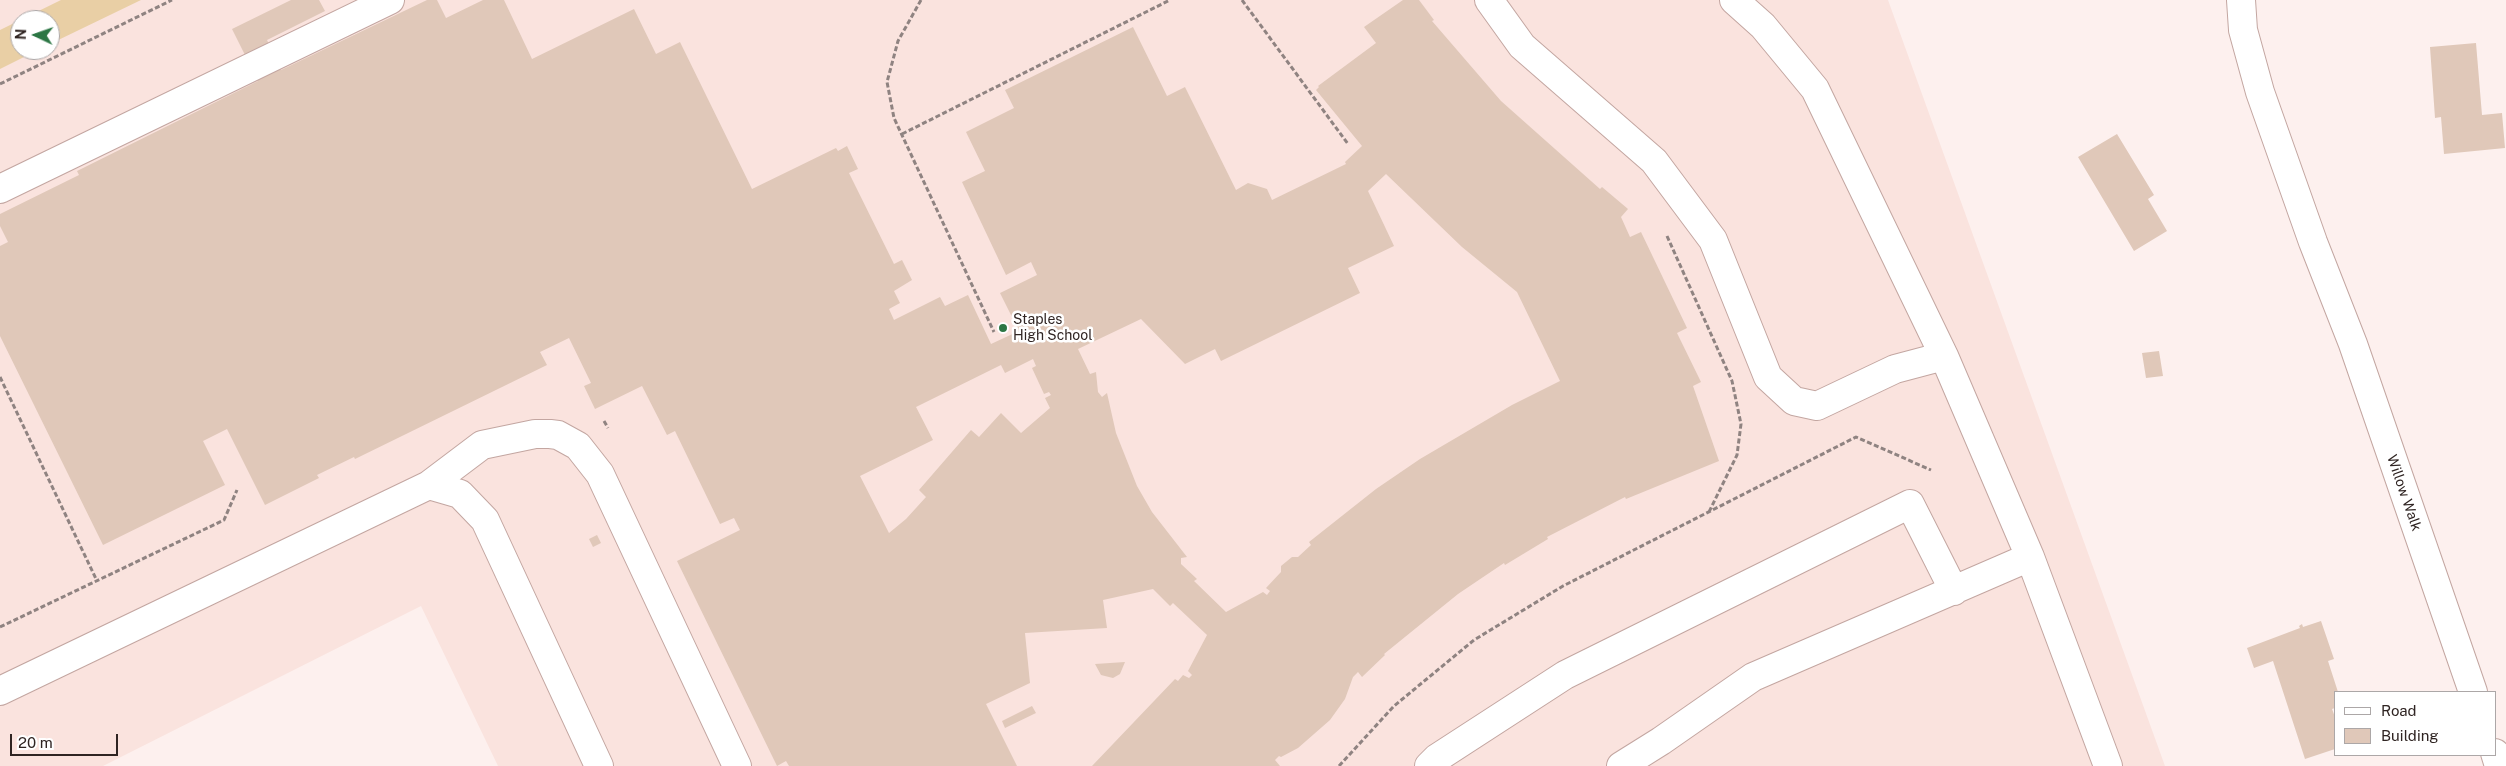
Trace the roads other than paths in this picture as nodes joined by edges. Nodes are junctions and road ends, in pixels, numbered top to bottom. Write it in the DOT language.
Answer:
graph roads {
  1 [pos="390,0"];
  2 [pos="1489,0"];
  3 [pos="1734,0"];
  4 [pos="2241,0"];
  5 [pos="0,189"];
  6 [pos="1944,356"];
  7 [pos="429,485"];
  8 [pos="2030,557"];
  9 [pos="1954,591"];
  10 [pos="0,691"];
  11 [pos="2473,691"];
  12 [pos="1661,741"];
  13 [pos="600,766"];
  14 [pos="737,766"];
  15 [pos="1429,766"];
  16 [pos="1621,766"];
  17 [pos="1638,766"];
  18 [pos="2108,766"];
  1 -- 5 [label="street"];
  2 -- 6 [label="street"];
  3 -- 6 [label="street"];
  4 -- 11 [label="street, Willow Walk"];
  6 -- 8 [label="street"];
  7 -- 10 [label="street"];
  7 -- 13 [label="street"];
  7 -- 14 [label="street"];
  8 -- 9 [label="street"];
  8 -- 18 [label="street"];
  9 -- 12 [label="street"];
  9 -- 15 [label="street"];
  12 -- 16 [label="street"];
  12 -- 17 [label="street"];
}
